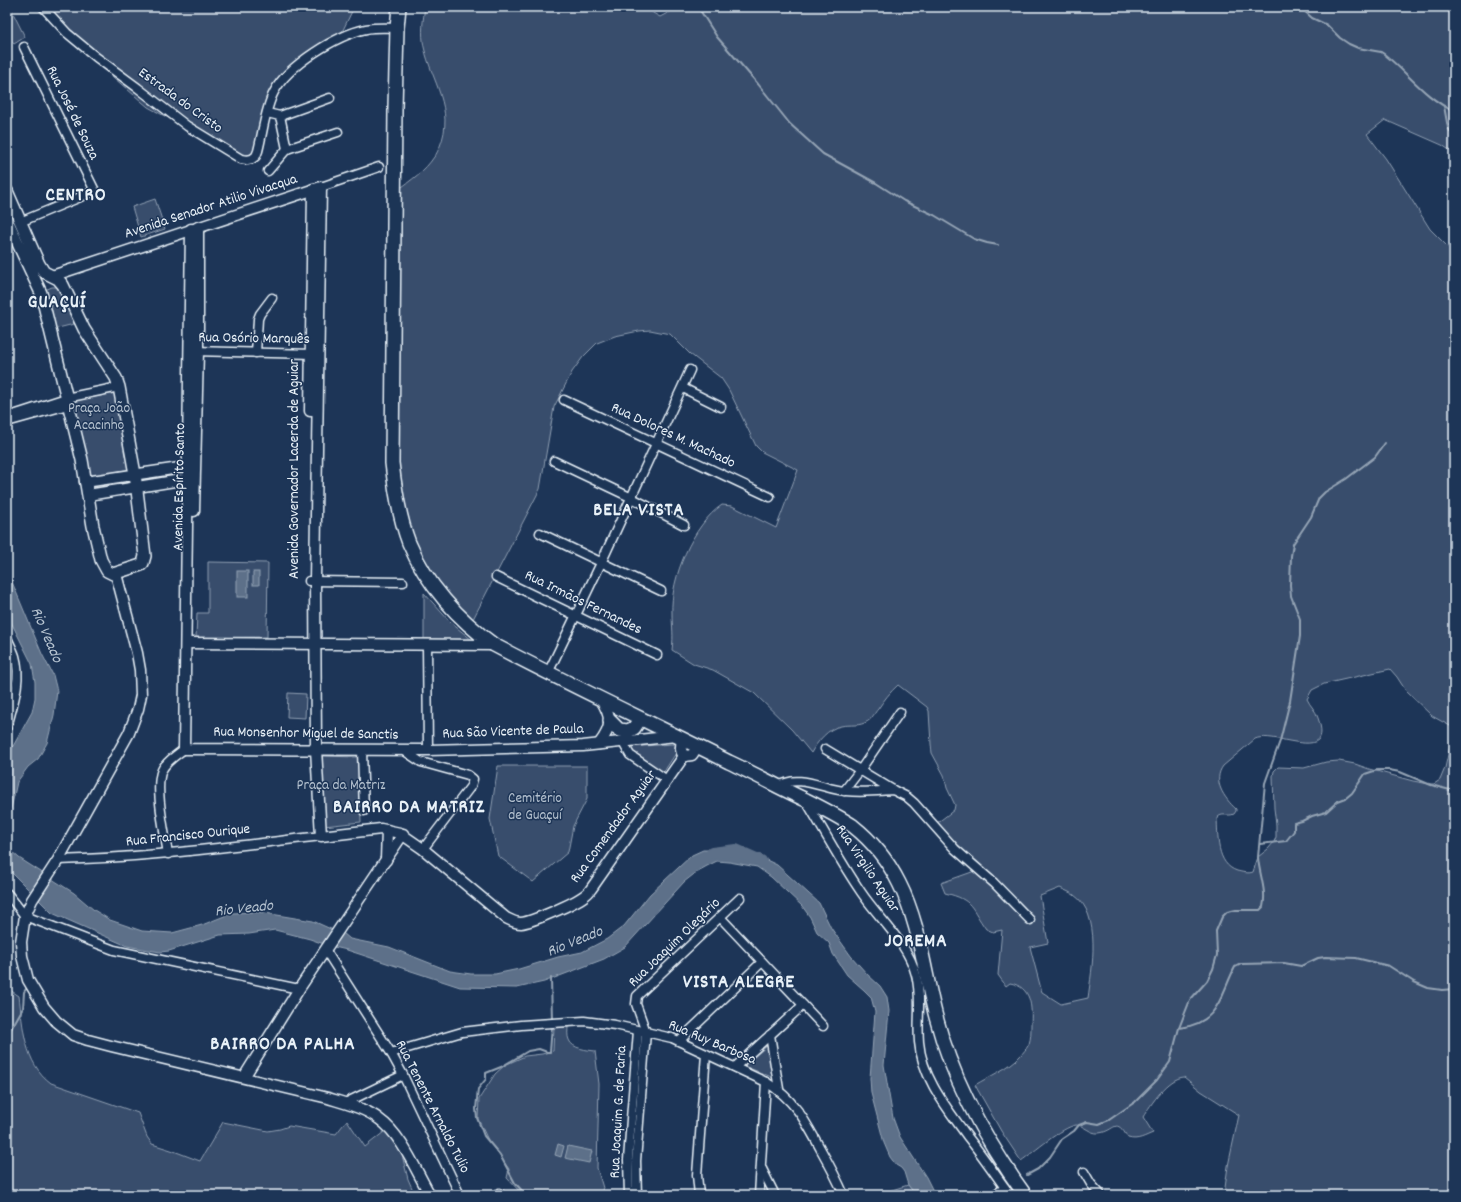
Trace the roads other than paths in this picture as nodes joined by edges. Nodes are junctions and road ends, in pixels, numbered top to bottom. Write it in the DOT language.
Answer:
graph roads {
  1 [pos="43,7"];
  2 [pos="399,7"];
  3 [pos="397,28"];
  4 [pos="24,47"];
  5 [pos="330,98"];
  6 [pos="267,113"];
  7 [pos="280,116"];
  8 [pos="338,132"];
  9 [pos="287,149"];
  10 [pos="379,167"];
  11 [pos="268,171"];
  12 [pos="317,188"];
  13 [pos="7,191"];
  14 [pos="7,220"];
  15 [pos="20,222"];
  16 [pos="194,228"];
  17 [pos="52,276"];
  18 [pos="41,293"];
  19 [pos="272,298"];
  20 [pos="194,351"];
  21 [pos="256,353"];
  22 [pos="314,354"];
  23 [pos="690,370"];
  24 [pos="119,387"];
  25 [pos="683,388"];
  26 [pos="564,400"];
  27 [pos="67,402"];
  28 [pos="721,407"];
  29 [pos="7,417"];
  30 [pos="7,422"];
  31 [pos="657,443"];
  32 [pos="554,461"];
  33 [pos="192,466"];
  34 [pos="135,474"];
  35 [pos="191,478"];
  36 [pos="86,482"];
  37 [pos="137,487"];
  38 [pos="88,495"];
  39 [pos="770,497"];
  40 [pos="632,498"];
  41 [pos="684,525"];
  42 [pos="540,532"];
  43 [pos="602,561"];
  44 [pos="116,574"];
  45 [pos="496,577"];
  46 [pos="312,581"];
  47 [pos="403,582"];
  48 [pos="661,591"];
  49 [pos="576,616"];
  50 [pos="7,638"];
  51 [pos="189,643"];
  52 [pos="312,643"];
  53 [pos="427,644"];
  54 [pos="494,645"];
  55 [pos="657,655"];
  56 [pos="7,660"];
  57 [pos="548,673"];
  58 [pos="7,691"];
  59 [pos="600,698"];
  60 [pos="900,712"];
  61 [pos="640,719"];
  62 [pos="610,721"];
  63 [pos="7,727"];
  64 [pos="680,738"];
  65 [pos="622,741"];
  66 [pos="599,744"];
  67 [pos="698,746"];
  68 [pos="187,749"];
  69 [pos="313,749"];
  70 [pos="825,749"];
  71 [pos="362,750"];
  72 [pos="403,750"];
  73 [pos="428,750"];
  74 [pos="684,756"];
  75 [pos="861,769"];
  76 [pos="667,780"];
  77 [pos="779,786"];
  78 [pos="893,790"];
  79 [pos="844,791"];
  80 [pos="806,800"];
  81 [pos="364,811"];
  82 [pos="387,830"];
  83 [pos="403,834"];
  84 [pos="321,836"];
  85 [pos="423,849"];
  86 [pos="168,854"];
  87 [pos="58,860"];
  88 [pos="386,860"];
  89 [pos="7,893"];
  90 [pos="740,898"];
  91 [pos="25,916"];
  92 [pos="720,917"];
  93 [pos="1030,920"];
  94 [pos="328,948"];
  95 [pos="762,962"];
  96 [pos="299,989"];
  97 [pos="803,1005"];
  98 [pos="823,1026"];
  99 [pos="642,1031"];
  100 [pos="770,1035"];
  101 [pos="679,1041"];
  102 [pos="391,1053"];
  103 [pos="706,1054"];
  104 [pos="735,1067"];
  105 [pos="403,1076"];
  106 [pos="244,1077"];
  107 [pos="766,1082"];
  108 [pos="779,1089"];
  109 [pos="345,1103"];
  110 [pos="762,1168"];
  111 [pos="1084,1172"];
  112 [pos="1008,1192"];
  113 [pos="430,1195"];
  114 [pos="460,1195"];
  115 [pos="629,1195"];
  116 [pos="637,1195"];
  117 [pos="699,1195"];
  118 [pos="759,1195"];
  119 [pos="775,1195"];
  120 [pos="844,1195"];
  121 [pos="994,1195"];
  122 [pos="1025,1195"];
  123 [pos="1101,1195"];
  1 -- 6 [label="street, Estrada do Cristo"];
  2 -- 3 [label="highway"];
  3 -- 6 [label="street, Estrada do Cristo"];
  3 -- 54 [label="highway"];
  4 -- 15 [label="street, Rua José de Souza"];
  5 -- 7 [label="street"];
  6 -- 7 [label="street"];
  7 -- 9 [label="street"];
  8 -- 9 [label="street"];
  9 -- 11 [label="street"];
  10 -- 12 [label="street, Avenida Senador Atilio Vivacqua"];
  12 -- 16 [label="street, Avenida Senador Atilio Vivacqua"];
  12 -- 22 [label="street, Avenida Governador Lacerda de Aguiar"];
  13 -- 15 [label="main road"];
  14 -- 18 [label="main road"];
  15 -- 17 [label="main road"];
  16 -- 17 [label="street, Avenida Senador Atilio Vivacqua"];
  16 -- 20 [label="street, Avenida Espírito Santo"];
  17 -- 18 [label="main road"];
  17 -- 24 [label="main road"];
  18 -- 27 [label="main road"];
  19 -- 21 [label="street"];
  20 -- 21 [label="street, Rua Osório Marquês"];
  20 -- 33 [label="street, Avenida Espírito Santo"];
  21 -- 22 [label="street, Rua Osório Marquês"];
  22 -- 46 [label="street, Avenida Governador Lacerda de Aguiar"];
  23 -- 25 [label="street"];
  24 -- 27 [label="street"];
  24 -- 34 [label="main road"];
  25 -- 28 [label="street"];
  25 -- 31 [label="street"];
  26 -- 31 [label="street, Rua Dolores M. Machado"];
  27 -- 29 [label="street"];
  27 -- 30 [label="street"];
  27 -- 36 [label="main road"];
  31 -- 39 [label="street, Rua Dolores M. Machado"];
  31 -- 40 [label="street"];
  32 -- 40 [label="street"];
  33 -- 34 [label="street"];
  33 -- 35 [label="street, Avenida Espírito Santo"];
  34 -- 36 [label="street"];
  34 -- 37 [label="main road"];
  35 -- 37 [label="street"];
  35 -- 51 [label="street, Avenida Espírito Santo"];
  36 -- 38 [label="main road"];
  37 -- 38 [label="street"];
  37 -- 44 [label="main road"];
  38 -- 44 [label="main road"];
  40 -- 41 [label="street"];
  40 -- 43 [label="street"];
  42 -- 43 [label="street"];
  43 -- 48 [label="street"];
  43 -- 49 [label="street"];
  44 -- 87 [label="street"];
  45 -- 49 [label="street, Rua Irmãos Fernandes"];
  46 -- 47 [label="street"];
  46 -- 52 [label="street, Avenida Governador Lacerda de Aguiar"];
  49 -- 55 [label="street, Rua Irmãos Fernandes"];
  49 -- 57 [label="street"];
  50 -- 63 [label="street"];
  51 -- 52 [label="street"];
  51 -- 68 [label="street, Avenida Espírito Santo"];
  52 -- 53 [label="street"];
  52 -- 69 [label="street, Avenida Governador Lacerda de Aguiar"];
  53 -- 54 [label="street"];
  53 -- 73 [label="street"];
  54 -- 57 [label="highway"];
  56 -- 58 [label="street"];
  57 -- 59 [label="highway"];
  59 -- 61 [label="highway"];
  59 -- 62 [label="street"];
  60 -- 75 [label="street"];
  61 -- 62 [label="highway"];
  61 -- 64 [label="highway"];
  62 -- 66 [label="street"];
  64 -- 65 [label="street"];
  64 -- 67 [label="highway"];
  64 -- 74 [label="street"];
  65 -- 66 [label="street"];
  65 -- 76 [label="street"];
  66 -- 73 [label="street, Rua São Vicente de Paula"];
  67 -- 74 [label="street, Rua Comendador Aguiar"];
  67 -- 77 [label="highway"];
  68 -- 69 [label="street, Rua Monsenhor Miguel de Sanctis"];
  68 -- 86 [label="street"];
  69 -- 71 [label="street, Rua Monsenhor Miguel de Sanctis"];
  69 -- 84 [label="street"];
  70 -- 75 [label="street"];
  71 -- 72 [label="street, Rua Monsenhor Miguel de Sanctis"];
  71 -- 81 [label="street"];
  72 -- 73 [label="street, Rua Monsenhor Miguel de Sanctis"];
  72 -- 85 [label="street"];
  74 -- 76 [label="street, Rua Comendador Aguiar"];
  75 -- 78 [label="street"];
  75 -- 79 [label="street"];
  76 -- 85 [label="street, Rua Comendador Aguiar"];
  77 -- 79 [label="street"];
  77 -- 80 [label="highway"];
  78 -- 79 [label="street"];
  78 -- 93 [label="street"];
  80 -- 112 [label="street, Rua Virgilio Aguiar"];
  80 -- 122 [label="highway"];
  82 -- 83 [label="street"];
  82 -- 84 [label="street"];
  82 -- 88 [label="street"];
  83 -- 85 [label="street, Rua Comendador Aguiar"];
  83 -- 88 [label="street"];
  84 -- 86 [label="street, Rua Francisco Ourique"];
  86 -- 87 [label="street, Rua Francisco Ourique"];
  87 -- 91 [label="street"];
  88 -- 94 [label="street"];
  89 -- 91 [label="street"];
  90 -- 92 [label="street, Rua Joaquim Olegário"];
  91 -- 96 [label="street"];
  91 -- 106 [label="street"];
  92 -- 95 [label="street"];
  92 -- 99 [label="street, Rua Joaquim Olegário"];
  94 -- 96 [label="street"];
  94 -- 102 [label="street, Rua Tenente Arnaldo Tulio"];
  95 -- 97 [label="street"];
  95 -- 101 [label="street"];
  96 -- 106 [label="street"];
  97 -- 98 [label="street"];
  97 -- 100 [label="street"];
  99 -- 101 [label="street, Rua Ruy Barbosa"];
  99 -- 102 [label="street, Rua Ruy Barbosa"];
  99 -- 115 [label="street, Rua Joaquim G. de Faria"];
  99 -- 116 [label="street, Rua Joaquim G. de Faria"];
  100 -- 104 [label="street"];
  100 -- 108 [label="street"];
  101 -- 103 [label="street, Rua Ruy Barbosa"];
  102 -- 105 [label="street, Rua Tenente Arnaldo Tulio"];
  103 -- 104 [label="street, Rua Ruy Barbosa"];
  103 -- 117 [label="street"];
  104 -- 107 [label="street, Rua Ruy Barbosa"];
  105 -- 109 [label="street"];
  105 -- 114 [label="street, Rua Tenente Arnaldo Tulio"];
  106 -- 109 [label="street"];
  107 -- 108 [label="street, Rua Ruy Barbosa"];
  107 -- 110 [label="street"];
  108 -- 120 [label="street, Rua Ruy Barbosa"];
  109 -- 113 [label="street"];
  110 -- 118 [label="street"];
  110 -- 119 [label="street"];
  111 -- 123 [label="street"];
  112 -- 121 [label="street"];
}
